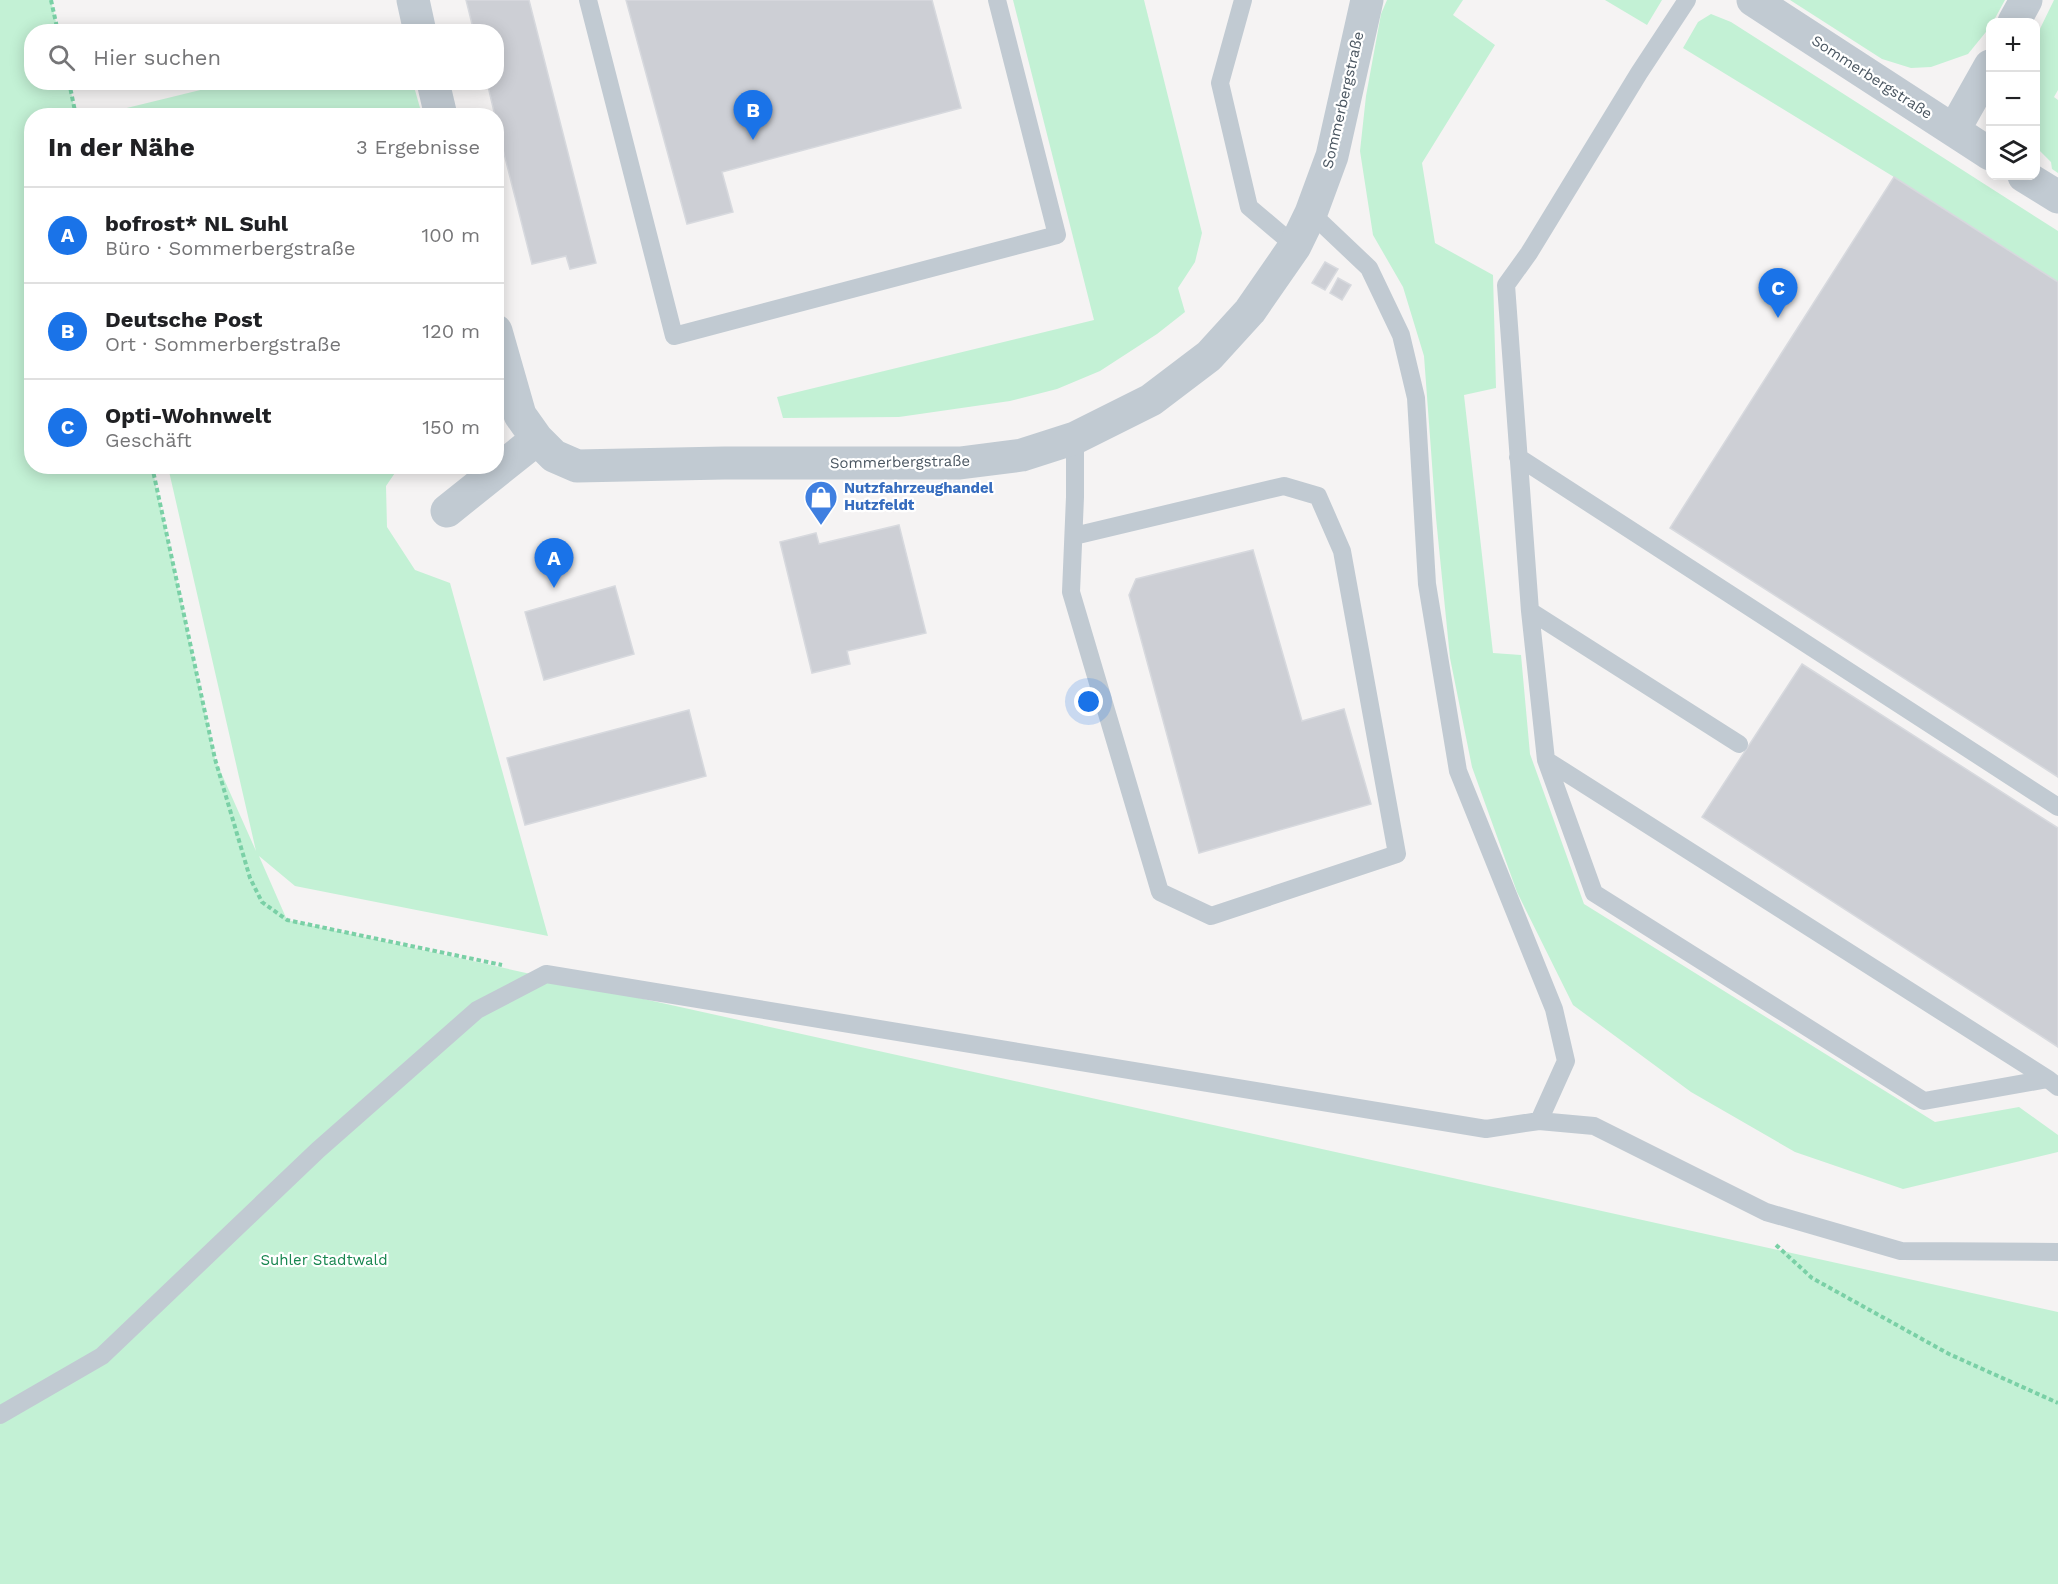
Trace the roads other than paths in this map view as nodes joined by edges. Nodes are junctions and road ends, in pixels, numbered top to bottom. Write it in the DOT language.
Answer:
graph roads {
  1 [pos="413,0"];
  2 [pos="588,0"];
  3 [pos="997,0"];
  4 [pos="1243,0"];
  5 [pos="1367,0"];
  6 [pos="1687,0"];
  7 [pos="1753,0"];
  8 [pos="2026,0"];
  9 [pos="2016,18"];
  10 [pos="418,24"];
  11 [pos="1987,72"];
  12 [pos="435,90"];
  13 [pos="439,108"];
  14 [pos="1954,130"];
  15 [pos="1986,151"];
  16 [pos="2030,180"];
  17 [pos="2058,198"];
  18 [pos="1311,213"];
  19 [pos="1295,246"];
  20 [pos="504,359"];
  21 [pos="1075,438"];
  22 [pos="537,439"];
  23 [pos="1518,457"];
  24 [pos="504,465"];
  25 [pos="493,474"];
  26 [pos="447,511"];
  27 [pos="1074,536"];
  28 [pos="1530,611"];
  29 [pos="1739,744"];
  30 [pos="1546,760"];
  31 [pos="2058,807"];
  32 [pos="2053,1083"];
  33 [pos="1539,1121"];
  34 [pos="2058,1252"];
  35 [pos="0,1415"];
  1 -- 10 [label="street"];
  2 -- 3 [label="lane"];
  4 -- 19 [label="lane"];
  5 -- 18 [label="street, Sommerbergstraße"];
  6 -- 23 [label="lane"];
  7 -- 14 [label="street, Sommerbergstraße"];
  8 -- 9 [label="street"];
  11 -- 14 [label="street"];
  12 -- 13 [label="street"];
  14 -- 15 [label="street, Sommerbergstraße"];
  16 -- 17 [label="street"];
  18 -- 19 [label="street, Sommerbergstraße"];
  18 -- 33 [label="lane"];
  19 -- 21 [label="street, Sommerbergstraße"];
  20 -- 22 [label="street, Sommerbergstraße"];
  21 -- 22 [label="street, Sommerbergstraße"];
  21 -- 27 [label="lane"];
  22 -- 24 [label="street"];
  23 -- 28 [label="lane"];
  23 -- 31 [label="lane"];
  25 -- 26 [label="street"];
  27 -- 27 [label="lane"];
  28 -- 29 [label="lane"];
  28 -- 30 [label="lane"];
  30 -- 32 [label="lane"];
  30 -- 32 [label="lane"];
  33 -- 34 [label="lane"];
  33 -- 35 [label="lane"];
}
